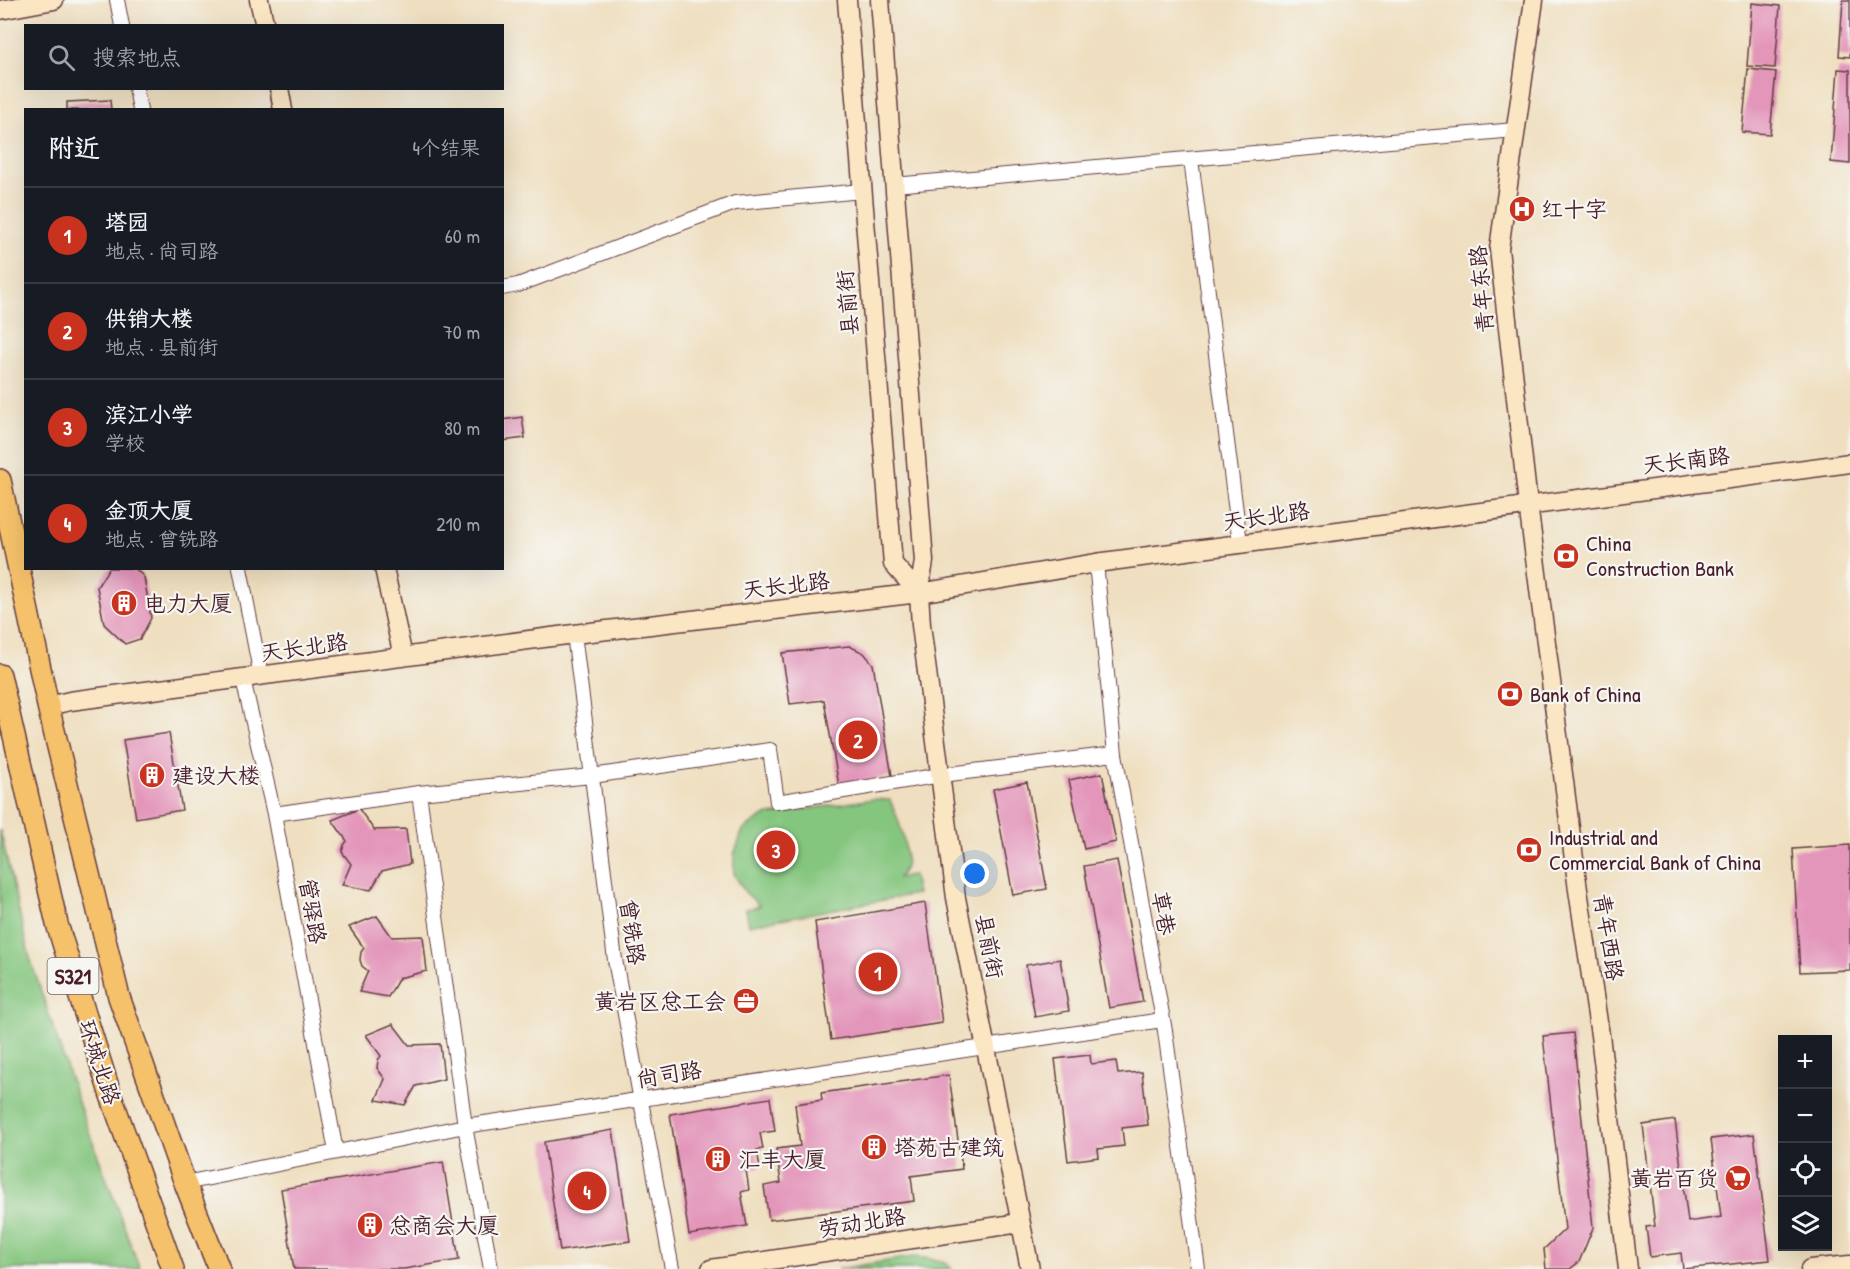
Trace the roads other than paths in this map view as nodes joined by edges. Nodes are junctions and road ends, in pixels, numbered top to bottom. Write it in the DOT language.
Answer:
graph roads {
  1 [pos="54,0"];
  2 [pos="117,0"];
  3 [pos="259,0"];
  4 [pos="847,0"];
  5 [pos="880,0"];
  6 [pos="1534,0"];
  7 [pos="0,10"];
  8 [pos="122,24"];
  9 [pos="265,24"];
  10 [pos="136,90"];
  11 [pos="279,90"];
  12 [pos="140,108"];
  13 [pos="283,108"];
  14 [pos="1515,130"];
  15 [pos="1191,159"];
  16 [pos="894,185"];
  17 [pos="862,192"];
  18 [pos="504,288"];
  19 [pos="1850,462"];
  20 [pos="0,480"];
  21 [pos="1528,504"];
  22 [pos="1240,543"];
  23 [pos="1096,563"];
  24 [pos="240,570"];
  25 [pos="384,570"];
  26 [pos="919,593"];
  27 [pos="574,634"];
  28 [pos="403,657"];
  29 [pos="0,675"];
  30 [pos="261,676"];
  31 [pos="243,679"];
  32 [pos="48,706"];
  33 [pos="1115,754"];
  34 [pos="941,775"];
  35 [pos="592,776"];
  36 [pos="418,793"];
  37 [pos="274,814"];
  38 [pos="1162,1020"];
  39 [pos="985,1046"];
  40 [pos="641,1099"];
  41 [pos="465,1126"];
  42 [pos="336,1152"];
  43 [pos="185,1182"];
  44 [pos="1015,1224"];
  45 [pos="1850,1265"];
  46 [pos="173,1269"];
  47 [pos="219,1269"];
  48 [pos="491,1269"];
  49 [pos="672,1269"];
  50 [pos="711,1269"];
  51 [pos="1018,1269"];
  52 [pos="1030,1269"];
  53 [pos="1198,1269"];
  54 [pos="1628,1269"];
  55 [pos="1810,1269"];
  1 -- 7 [label="street"];
  2 -- 8 [label="street"];
  3 -- 9 [label="street"];
  4 -- 17 [label="street, 县前街"];
  5 -- 16 [label="street, 县前街"];
  6 -- 14 [label="street, 青年东路"];
  10 -- 12 [label="street"];
  11 -- 13 [label="street"];
  14 -- 15 [label="street"];
  14 -- 21 [label="street, 青年东路"];
  15 -- 16 [label="street"];
  15 -- 22 [label="street"];
  16 -- 26 [label="street, 县前街"];
  17 -- 18 [label="street"];
  17 -- 26 [label="street, 县前街"];
  19 -- 21 [label="street, 天长南路"];
  20 -- 32 [label="main road, 环城北路"];
  21 -- 22 [label="street, 天长北路"];
  21 -- 54 [label="street, 青年西路"];
  22 -- 23 [label="street, 天长北路"];
  23 -- 26 [label="street, 天长北路"];
  23 -- 33 [label="street, 草巷"];
  24 -- 30 [label="street"];
  25 -- 28 [label="street"];
  26 -- 27 [label="street, 天长北路"];
  26 -- 34 [label="street, 县前街"];
  27 -- 28 [label="street, 天长北路"];
  27 -- 35 [label="street, 曾铣路"];
  28 -- 30 [label="street, 天长北路"];
  29 -- 46 [label="main road, 环城北路 / S321"];
  30 -- 31 [label="street, 天长北路"];
  31 -- 32 [label="street, 天长北路"];
  31 -- 37 [label="street, 管驿路"];
  32 -- 43 [label="main road, 环城北路 / S321"];
  33 -- 34 [label="street"];
  33 -- 38 [label="street, 草巷"];
  34 -- 35 [label="street"];
  34 -- 39 [label="street, 县前街"];
  35 -- 36 [label="street"];
  35 -- 40 [label="street, 曾铣路"];
  36 -- 37 [label="street"];
  36 -- 41 [label="street"];
  37 -- 42 [label="street, 管驿路"];
  38 -- 39 [label="street, 尚司路"];
  38 -- 53 [label="street, 草巷"];
  39 -- 40 [label="street, 尚司路"];
  39 -- 44 [label="street, 县前街"];
  40 -- 41 [label="street, 尚司路"];
  40 -- 49 [label="street, 曾铣路"];
  41 -- 42 [label="street, 尚司路"];
  41 -- 48 [label="street"];
  42 -- 43 [label="street, 尚司路"];
  43 -- 47 [label="main road, 环城北路 / S321"];
  44 -- 50 [label="street, 劳动北路"];
  44 -- 51 [label="street, 县前街"];
  44 -- 52 [label="street, 县前街"];
  45 -- 55 [label="street"];
}
